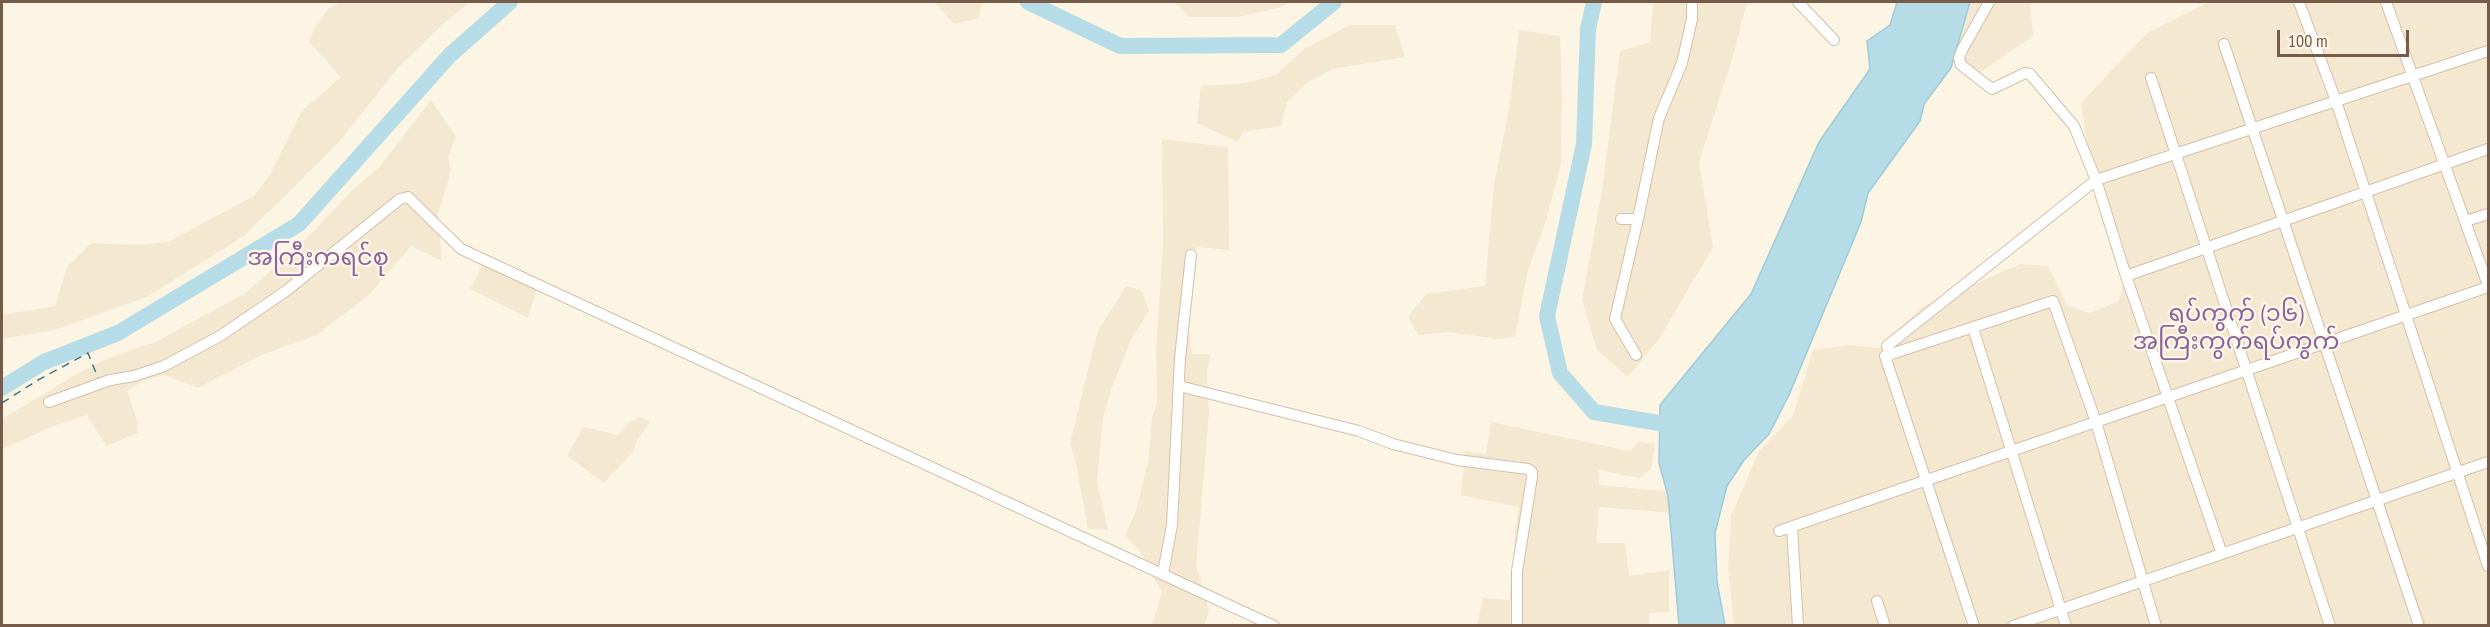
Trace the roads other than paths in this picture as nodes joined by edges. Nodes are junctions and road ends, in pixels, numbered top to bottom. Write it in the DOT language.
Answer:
graph roads {
  1 [pos="1692,2"];
  2 [pos="1798,2"];
  3 [pos="1989,2"];
  4 [pos="2298,2"];
  5 [pos="2386,2"];
  6 [pos="1834,40"];
  7 [pos="2224,44"];
  8 [pos="2488,51"];
  9 [pos="2413,75"];
  10 [pos="2151,78"];
  11 [pos="2336,100"];
  12 [pos="2252,128"];
  13 [pos="2488,149"];
  14 [pos="2176,153"];
  15 [pos="2445,164"];
  16 [pos="2096,180"];
  17 [pos="2366,192"];
  18 [pos="2488,214"];
  19 [pos="1621,219"];
  20 [pos="1638,219"];
  21 [pos="2283,221"];
  22 [pos="2466,222"];
  23 [pos="2206,248"];
  24 [pos="1191,255"];
  25 [pos="2126,276"];
  26 [pos="2488,286"];
  27 [pos="2406,315"];
  28 [pos="1973,328"];
  29 [pos="2324,343"];
  30 [pos="1636,355"];
  31 [pos="1890,355"];
  32 [pos="2247,370"];
  33 [pos="1179,386"];
  34 [pos="2168,397"];
  35 [pos="49,402"];
  36 [pos="2096,422"];
  37 [pos="2012,453"];
  38 [pos="2488,462"];
  39 [pos="2458,473"];
  40 [pos="1925,480"];
  41 [pos="2377,501"];
  42 [pos="1792,526"];
  43 [pos="2298,528"];
  44 [pos="1779,531"];
  45 [pos="2222,554"];
  46 [pos="2488,566"];
  47 [pos="1163,573"];
  48 [pos="2142,581"];
  49 [pos="1877,601"];
  50 [pos="2060,609"];
  51 [pos="1274,626"];
  52 [pos="1517,626"];
  53 [pos="1798,626"];
  54 [pos="1885,626"];
  55 [pos="1974,626"];
  56 [pos="2013,626"];
  57 [pos="2066,626"];
  58 [pos="2157,626"];
  59 [pos="2330,626"];
  60 [pos="2419,626"];
  1 -- 20 [label="street"];
  2 -- 6 [label="street"];
  3 -- 16 [label="street"];
  4 -- 11 [label="street"];
  5 -- 9 [label="street"];
  7 -- 12 [label="street"];
  8 -- 9 [label="street"];
  9 -- 11 [label="street"];
  9 -- 15 [label="street"];
  10 -- 14 [label="street"];
  11 -- 12 [label="street"];
  11 -- 17 [label="street"];
  12 -- 14 [label="street"];
  12 -- 21 [label="street"];
  13 -- 15 [label="street"];
  14 -- 16 [label="street"];
  14 -- 23 [label="street"];
  15 -- 17 [label="street"];
  15 -- 22 [label="street"];
  16 -- 25 [label="street"];
  16 -- 31 [label="street"];
  17 -- 21 [label="street"];
  17 -- 27 [label="street"];
  18 -- 22 [label="street"];
  19 -- 20 [label="street"];
  20 -- 30 [label="street"];
  21 -- 23 [label="street"];
  21 -- 29 [label="street"];
  22 -- 26 [label="street"];
  23 -- 25 [label="street"];
  23 -- 32 [label="street"];
  24 -- 33 [label="street"];
  25 -- 34 [label="street"];
  26 -- 27 [label="street"];
  27 -- 29 [label="street"];
  27 -- 39 [label="street"];
  28 -- 31 [label="street"];
  28 -- 36 [label="street"];
  28 -- 37 [label="street"];
  29 -- 32 [label="street"];
  29 -- 41 [label="street"];
  31 -- 40 [label="street"];
  32 -- 34 [label="street"];
  32 -- 43 [label="street"];
  33 -- 47 [label="street"];
  33 -- 52 [label="street"];
  34 -- 36 [label="street"];
  34 -- 45 [label="street"];
  35 -- 47 [label="street"];
  36 -- 37 [label="street"];
  36 -- 48 [label="street"];
  37 -- 40 [label="street"];
  37 -- 50 [label="street"];
  38 -- 39 [label="street"];
  39 -- 41 [label="street"];
  39 -- 46 [label="street"];
  40 -- 42 [label="street"];
  40 -- 55 [label="street"];
  41 -- 43 [label="street"];
  41 -- 60 [label="street"];
  42 -- 44 [label="street"];
  42 -- 53 [label="street"];
  43 -- 45 [label="street"];
  43 -- 59 [label="street"];
  45 -- 48 [label="street"];
  47 -- 51 [label="street"];
  48 -- 50 [label="street"];
  48 -- 58 [label="street"];
  49 -- 54 [label="street"];
  50 -- 56 [label="street"];
  50 -- 57 [label="street"];
}
